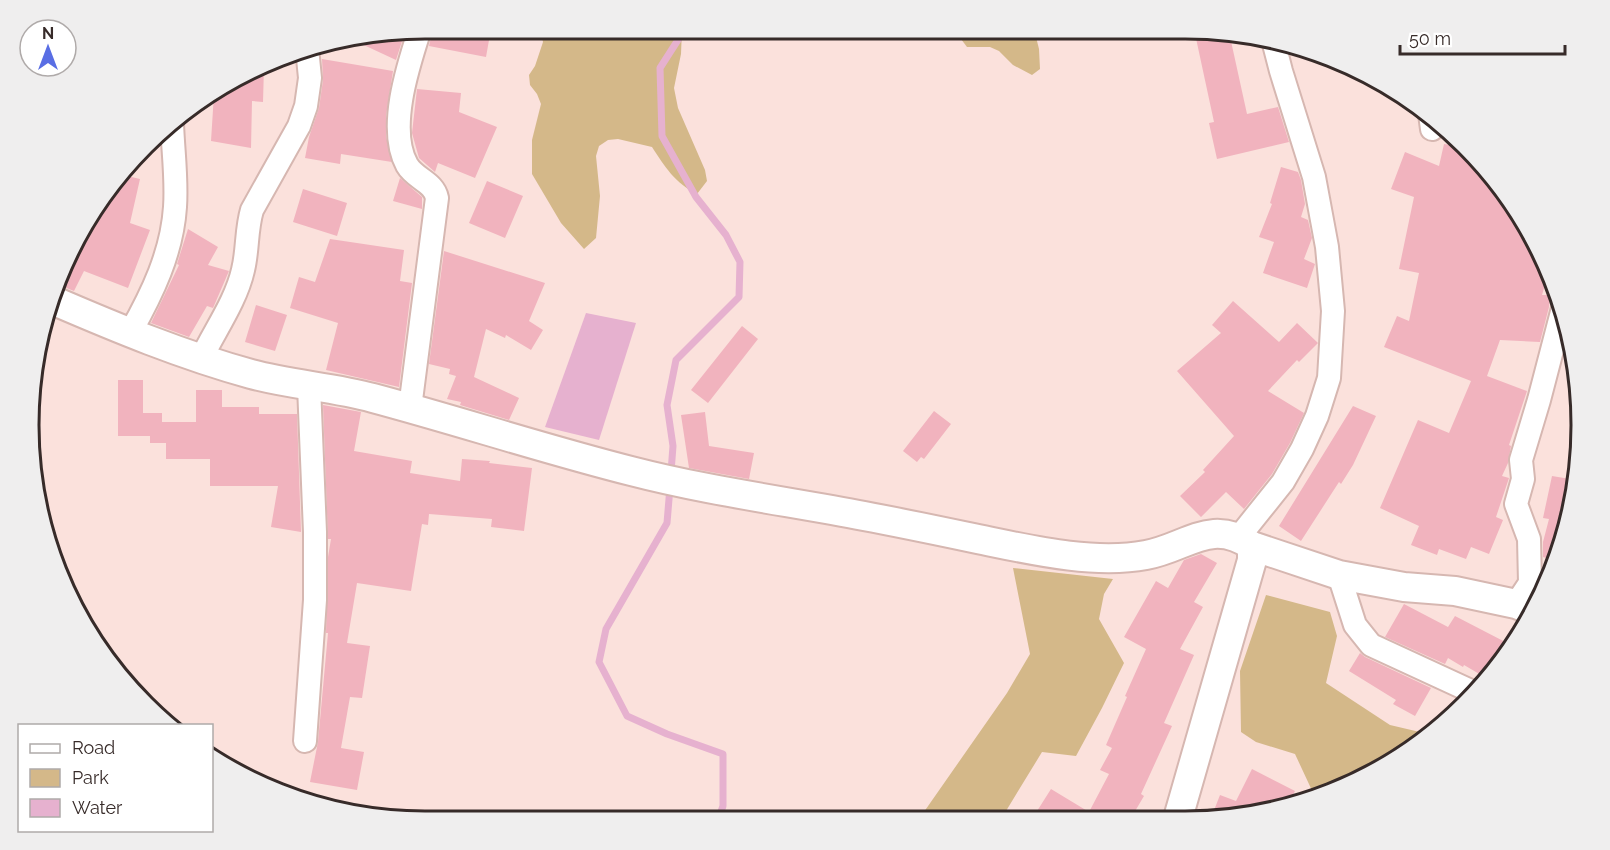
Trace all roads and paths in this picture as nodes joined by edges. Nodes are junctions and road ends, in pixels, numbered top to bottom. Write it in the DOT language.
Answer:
graph roads {
  1 [pos="417,39"];
  2 [pos="1276,50"];
  3 [pos="309,57"];
  4 [pos="173,133"];
  5 [pos="58,303"];
  6 [pos="1558,326"];
  7 [pos="130,333"];
  8 [pos="201,358"];
  9 [pos="309,386"];
  10 [pos="410,408"];
  11 [pos="1245,541"];
  12 [pos="1339,575"];
  13 [pos="1525,607"];
  14 [pos="1466,689"];
  15 [pos="305,741"];
  16 [pos="1180,811"];
  1 -- 10 [label="street"];
  2 -- 11 [label="street"];
  3 -- 8 [label="street"];
  4 -- 7 [label="street"];
  5 -- 7 [label="street"];
  6 -- 13 [label="street"];
  7 -- 8 [label="street"];
  8 -- 9 [label="street"];
  9 -- 10 [label="street"];
  9 -- 15 [label="street"];
  10 -- 11 [label="street"];
  11 -- 12 [label="street"];
  11 -- 16 [label="street"];
  12 -- 13 [label="street"];
  12 -- 14 [label="street"];
}
